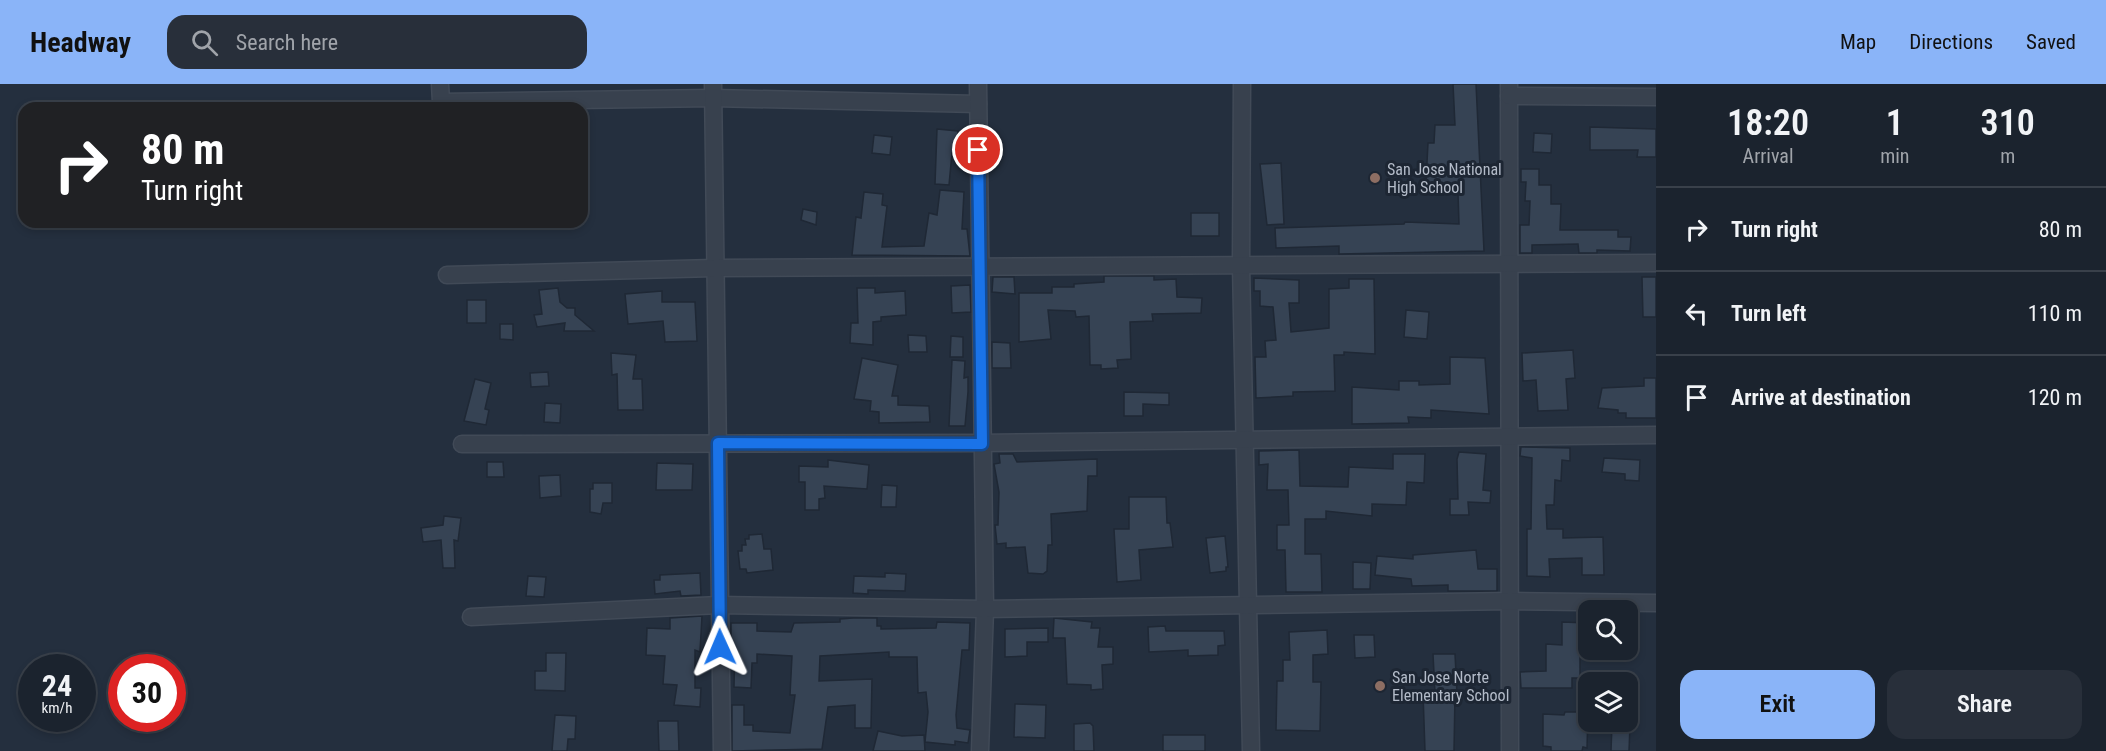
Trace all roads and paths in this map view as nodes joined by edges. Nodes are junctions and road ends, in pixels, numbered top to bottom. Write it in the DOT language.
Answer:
graph roads {
  1 [pos="440,84"];
  2 [pos="978,84"];
  3 [pos="1242,84"];
  4 [pos="1509,90"];
  5 [pos="713,91"];
  6 [pos="1656,97"];
  7 [pos="978,104"];
  8 [pos="1656,263"];
  9 [pos="1507,264"];
  10 [pos="1241,265"];
  11 [pos="714,268"];
  12 [pos="979,268"];
  13 [pos="447,275"];
  14 [pos="1510,435"];
  15 [pos="1656,435"];
  16 [pos="1246,440"];
  17 [pos="718,443"];
  18 [pos="462,444"];
  19 [pos="982,444"];
  20 [pos="1510,601"];
  21 [pos="1656,603"];
  22 [pos="719,605"];
  23 [pos="1249,607"];
  24 [pos="984,609"];
  25 [pos="471,617"];
  26 [pos="722,751"];
  27 [pos="980,751"];
  28 [pos="1251,751"];
  29 [pos="1510,751"];
  1 -- 5 [label="street"];
  2 -- 7 [label="street"];
  3 -- 10 [label="street"];
  4 -- 6 [label="street"];
  4 -- 9 [label="street"];
  5 -- 7 [label="street"];
  5 -- 11 [label="street"];
  7 -- 12 [label="street"];
  8 -- 9 [label="street"];
  9 -- 10 [label="street"];
  9 -- 14 [label="street"];
  10 -- 12 [label="street"];
  10 -- 16 [label="street"];
  11 -- 12 [label="street"];
  11 -- 13 [label="street"];
  11 -- 17 [label="street"];
  12 -- 19 [label="street"];
  14 -- 15 [label="street"];
  14 -- 16 [label="street"];
  14 -- 20 [label="street"];
  16 -- 19 [label="street"];
  16 -- 23 [label="street"];
  17 -- 18 [label="street"];
  17 -- 19 [label="street"];
  17 -- 22 [label="street"];
  19 -- 24 [label="street"];
  20 -- 21 [label="street"];
  20 -- 23 [label="street"];
  20 -- 29 [label="street"];
  22 -- 24 [label="street"];
  22 -- 25 [label="street"];
  22 -- 26 [label="street"];
  23 -- 24 [label="street"];
  23 -- 28 [label="street"];
  24 -- 27 [label="street"];
}
